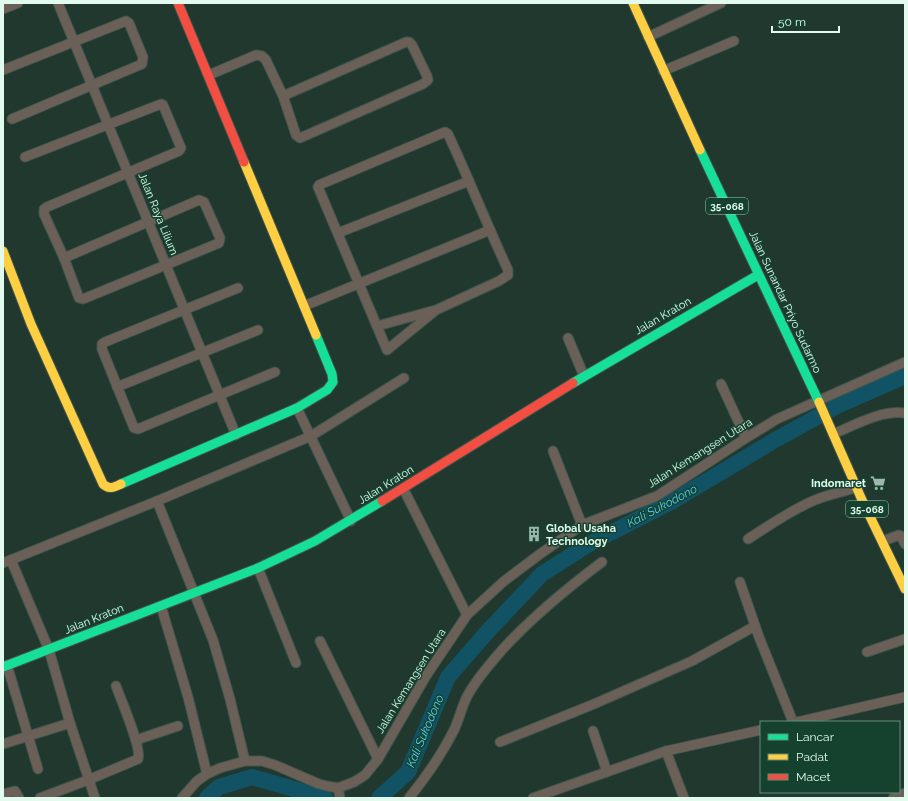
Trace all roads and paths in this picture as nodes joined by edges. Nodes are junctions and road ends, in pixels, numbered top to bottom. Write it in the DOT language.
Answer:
graph roads {
  1 [pos="18,3"];
  2 [pos="58,3"];
  3 [pos="178,3"];
  4 [pos="633,3"];
  5 [pos="721,3"];
  6 [pos="3,9"];
  7 [pos="648,37"];
  8 [pos="74,41"];
  9 [pos="734,41"];
  10 [pos="3,70"];
  11 [pos="663,71"];
  12 [pos="208,75"];
  13 [pos="92,85"];
  14 [pos="283,96"];
  15 [pos="12,119"];
  16 [pos="108,124"];
  17 [pos="25,157"];
  18 [pos="128,172"];
  19 [pos="470,181"];
  20 [pos="148,221"];
  21 [pos="490,230"];
  22 [pos="338,233"];
  23 [pos="3,251"];
  24 [pos="64,258"];
  25 [pos="166,265"];
  26 [pos="758,275"];
  27 [pos="358,283"];
  28 [pos="238,288"];
  29 [pos="304,306"];
  30 [pos="185,310"];
  31 [pos="436,310"];
  32 [pos="377,326"];
  33 [pos="258,330"];
  34 [pos="568,338"];
  35 [pos="203,353"];
  36 [pos="905,362"];
  37 [pos="275,372"];
  38 [pos="584,376"];
  39 [pos="404,378"];
  40 [pos="721,384"];
  41 [pos="117,387"];
  42 [pos="219,394"];
  43 [pos="820,405"];
  44 [pos="297,408"];
  45 [pos="905,413"];
  46 [pos="832,431"];
  47 [pos="236,435"];
  48 [pos="311,436"];
  49 [pos="746,438"];
  50 [pos="553,452"];
  51 [pos="403,488"];
  52 [pos="857,488"];
  53 [pos="157,501"];
  54 [pos="351,521"];
  55 [pos="582,525"];
  56 [pos="748,539"];
  57 [pos="882,541"];
  58 [pos="905,544"];
  59 [pos="7,562"];
  60 [pos="602,562"];
  61 [pos="258,568"];
  62 [pos="740,582"];
  63 [pos="905,589"];
  64 [pos="195,592"];
  65 [pos="161,606"];
  66 [pos="467,615"];
  67 [pos="755,626"];
  68 [pos="905,639"];
  69 [pos="320,641"];
  70 [pos="49,650"];
  71 [pos="867,652"];
  72 [pos="296,663"];
  73 [pos="5,666"];
  74 [pos="116,686"];
  75 [pos="905,698"];
  76 [pos="793,721"];
  77 [pos="802,721"];
  78 [pos="70,723"];
  79 [pos="178,726"];
  80 [pos="760,730"];
  81 [pos="594,731"];
  82 [pos="28,736"];
  83 [pos="136,740"];
  84 [pos="500,742"];
  85 [pos="3,744"];
  86 [pos="666,751"];
  87 [pos="378,759"];
  88 [pos="245,761"];
  89 [pos="38,769"];
  90 [pos="607,772"];
  91 [pos="207,774"];
  92 [pos="88,780"];
  93 [pos="905,792"];
  94 [pos="339,793"];
  95 [pos="3,794"];
  96 [pos="19,798"];
  97 [pos="40,798"];
  98 [pos="95,798"];
  99 [pos="182,798"];
  100 [pos="409,798"];
  101 [pos="533,798"];
  102 [pos="684,798"];
  103 [pos="893,798"];
  1 -- 6 [label="street"];
  2 -- 8 [label="street, Jalan Raya Lilium"];
  3 -- 12 [label="street"];
  4 -- 7 [label="street, Jalan Sunandar Priyo Sudarmo / 35-068"];
  5 -- 7 [label="street"];
  7 -- 11 [label="street, Jalan Sunandar Priyo Sudarmo / 35-068"];
  8 -- 10 [label="street"];
  8 -- 13 [label="street, Jalan Raya Lilium"];
  8 -- 13 [label="street"];
  9 -- 11 [label="street"];
  11 -- 26 [label="street, Jalan Sunandar Priyo Sudarmo / 35-068"];
  12 -- 14 [label="street"];
  12 -- 29 [label="street"];
  13 -- 15 [label="street"];
  13 -- 16 [label="street, Jalan Raya Lilium"];
  14 -- 14 [label="street"];
  16 -- 17 [label="street"];
  16 -- 18 [label="street, Jalan Raya Lilium"];
  16 -- 18 [label="street"];
  18 -- 20 [label="street, Jalan Raya Lilium"];
  18 -- 24 [label="street"];
  19 -- 21 [label="street"];
  19 -- 22 [label="street"];
  19 -- 22 [label="street"];
  20 -- 24 [label="street"];
  20 -- 25 [label="street, Jalan Raya Lilium"];
  20 -- 25 [label="street"];
  21 -- 27 [label="street"];
  21 -- 31 [label="street"];
  22 -- 27 [label="street"];
  23 -- 47 [label="street"];
  24 -- 25 [label="street"];
  25 -- 30 [label="street, Jalan Raya Lilium"];
  26 -- 38 [label="street, Jalan Kraton"];
  26 -- 43 [label="street, Jalan Sunandar Priyo Sudarmo / 35-068"];
  27 -- 29 [label="street"];
  27 -- 32 [label="street"];
  28 -- 30 [label="street"];
  29 -- 44 [label="street"];
  30 -- 35 [label="street, Jalan Raya Lilium"];
  30 -- 41 [label="street"];
  31 -- 32 [label="street"];
  31 -- 32 [label="street"];
  33 -- 35 [label="street"];
  34 -- 38 [label="street"];
  35 -- 41 [label="street"];
  35 -- 42 [label="street, Jalan Raya Lilium"];
  36 -- 43 [label="street, Jalan Kemangsen Utara"];
  37 -- 42 [label="street"];
  38 -- 51 [label="street, Jalan Kraton"];
  39 -- 48 [label="street"];
  40 -- 49 [label="street"];
  41 -- 42 [label="street"];
  42 -- 47 [label="street, Jalan Raya Lilium"];
  43 -- 46 [label="street, Jalan Sunandar Priyo Sudarmo / 35-068"];
  43 -- 49 [label="street, Jalan Kemangsen Utara"];
  44 -- 47 [label="street"];
  44 -- 48 [label="street"];
  45 -- 46 [label="street"];
  46 -- 52 [label="street, Jalan Sunandar Priyo Sudarmo / 35-068"];
  48 -- 53 [label="street"];
  48 -- 54 [label="street"];
  49 -- 55 [label="street, Jalan Kemangsen Utara"];
  50 -- 55 [label="street"];
  51 -- 54 [label="street, Jalan Kraton"];
  51 -- 66 [label="street"];
  52 -- 56 [label="street"];
  52 -- 57 [label="street, Jalan Sunandar Priyo Sudarmo / 35-068"];
  53 -- 59 [label="street"];
  53 -- 64 [label="street"];
  54 -- 61 [label="street, Jalan Kraton"];
  55 -- 66 [label="street, Jalan Kemangsen Utara"];
  57 -- 58 [label="street"];
  57 -- 63 [label="street, Jalan Sunandar Priyo Sudarmo / 35-068"];
  59 -- 70 [label="street"];
  60 -- 100 [label="street"];
  61 -- 64 [label="street, Jalan Kraton"];
  61 -- 72 [label="street"];
  62 -- 67 [label="street"];
  64 -- 65 [label="street, Jalan Kraton"];
  64 -- 88 [label="street"];
  65 -- 70 [label="street, Jalan Kraton"];
  65 -- 91 [label="street"];
  66 -- 87 [label="street, Jalan Kemangsen Utara"];
  67 -- 76 [label="street"];
  67 -- 84 [label="street"];
  68 -- 71 [label="street"];
  69 -- 87 [label="street"];
  70 -- 73 [label="street, Jalan Kraton"];
  70 -- 78 [label="street"];
  73 -- 82 [label="street"];
  74 -- 83 [label="street"];
  75 -- 77 [label="street"];
  78 -- 82 [label="street"];
  78 -- 92 [label="street"];
  79 -- 83 [label="street"];
  80 -- 86 [label="street"];
  81 -- 90 [label="street"];
  82 -- 85 [label="street"];
  82 -- 89 [label="street"];
  83 -- 92 [label="street"];
  86 -- 90 [label="street"];
  86 -- 102 [label="street"];
  87 -- 94 [label="street, Jalan Kemangsen Utara"];
  88 -- 91 [label="street, Jalan Kemangsen Utara"];
  88 -- 94 [label="street, Jalan Kemangsen Utara"];
  90 -- 101 [label="street"];
  91 -- 99 [label="street, Jalan Kemangsen Utara"];
  92 -- 97 [label="street"];
  92 -- 98 [label="street"];
  93 -- 103 [label="street"];
  95 -- 96 [label="street"];
}
